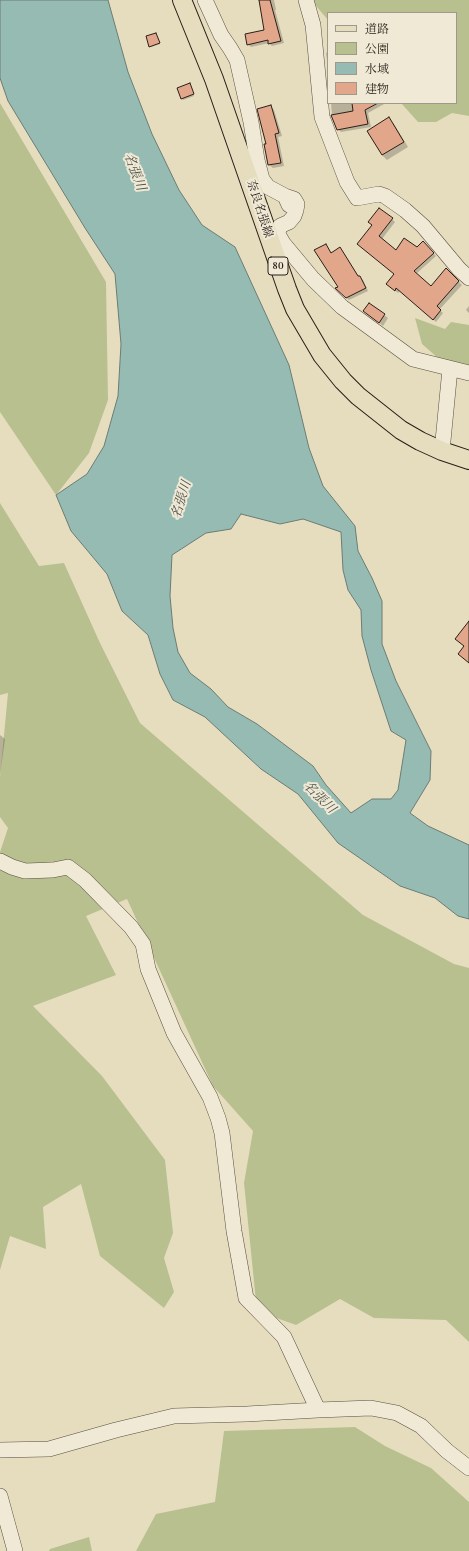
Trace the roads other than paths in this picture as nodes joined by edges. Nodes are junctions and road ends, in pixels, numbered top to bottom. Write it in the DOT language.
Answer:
graph roads {
  1 [pos="182,0"];
  2 [pos="205,0"];
  3 [pos="306,0"];
  4 [pos="286,196"];
  5 [pos="263,220"];
  6 [pos="469,278"];
  7 [pos="450,369"];
  8 [pos="469,373"];
  9 [pos="442,451"];
  10 [pos="469,460"];
  11 [pos="0,861"];
  12 [pos="318,1410"];
  13 [pos="0,1450"];
  14 [pos="469,1468"];
  15 [pos="0,1496"];
  16 [pos="15,1551"];
  1 -- 5 [label="main road, 奈良名張線 / 80"];
  2 -- 4 [label="street"];
  3 -- 6 [label="street"];
  4 -- 5 [label="street"];
  4 -- 7 [label="street"];
  5 -- 9 [label="main road, 奈良名張線 / 80"];
  7 -- 8 [label="street"];
  7 -- 9 [label="street"];
  9 -- 10 [label="main road, 奈良名張線 / 80"];
  11 -- 12 [label="street"];
  12 -- 13 [label="street"];
  12 -- 14 [label="street"];
  15 -- 16 [label="street"];
}
